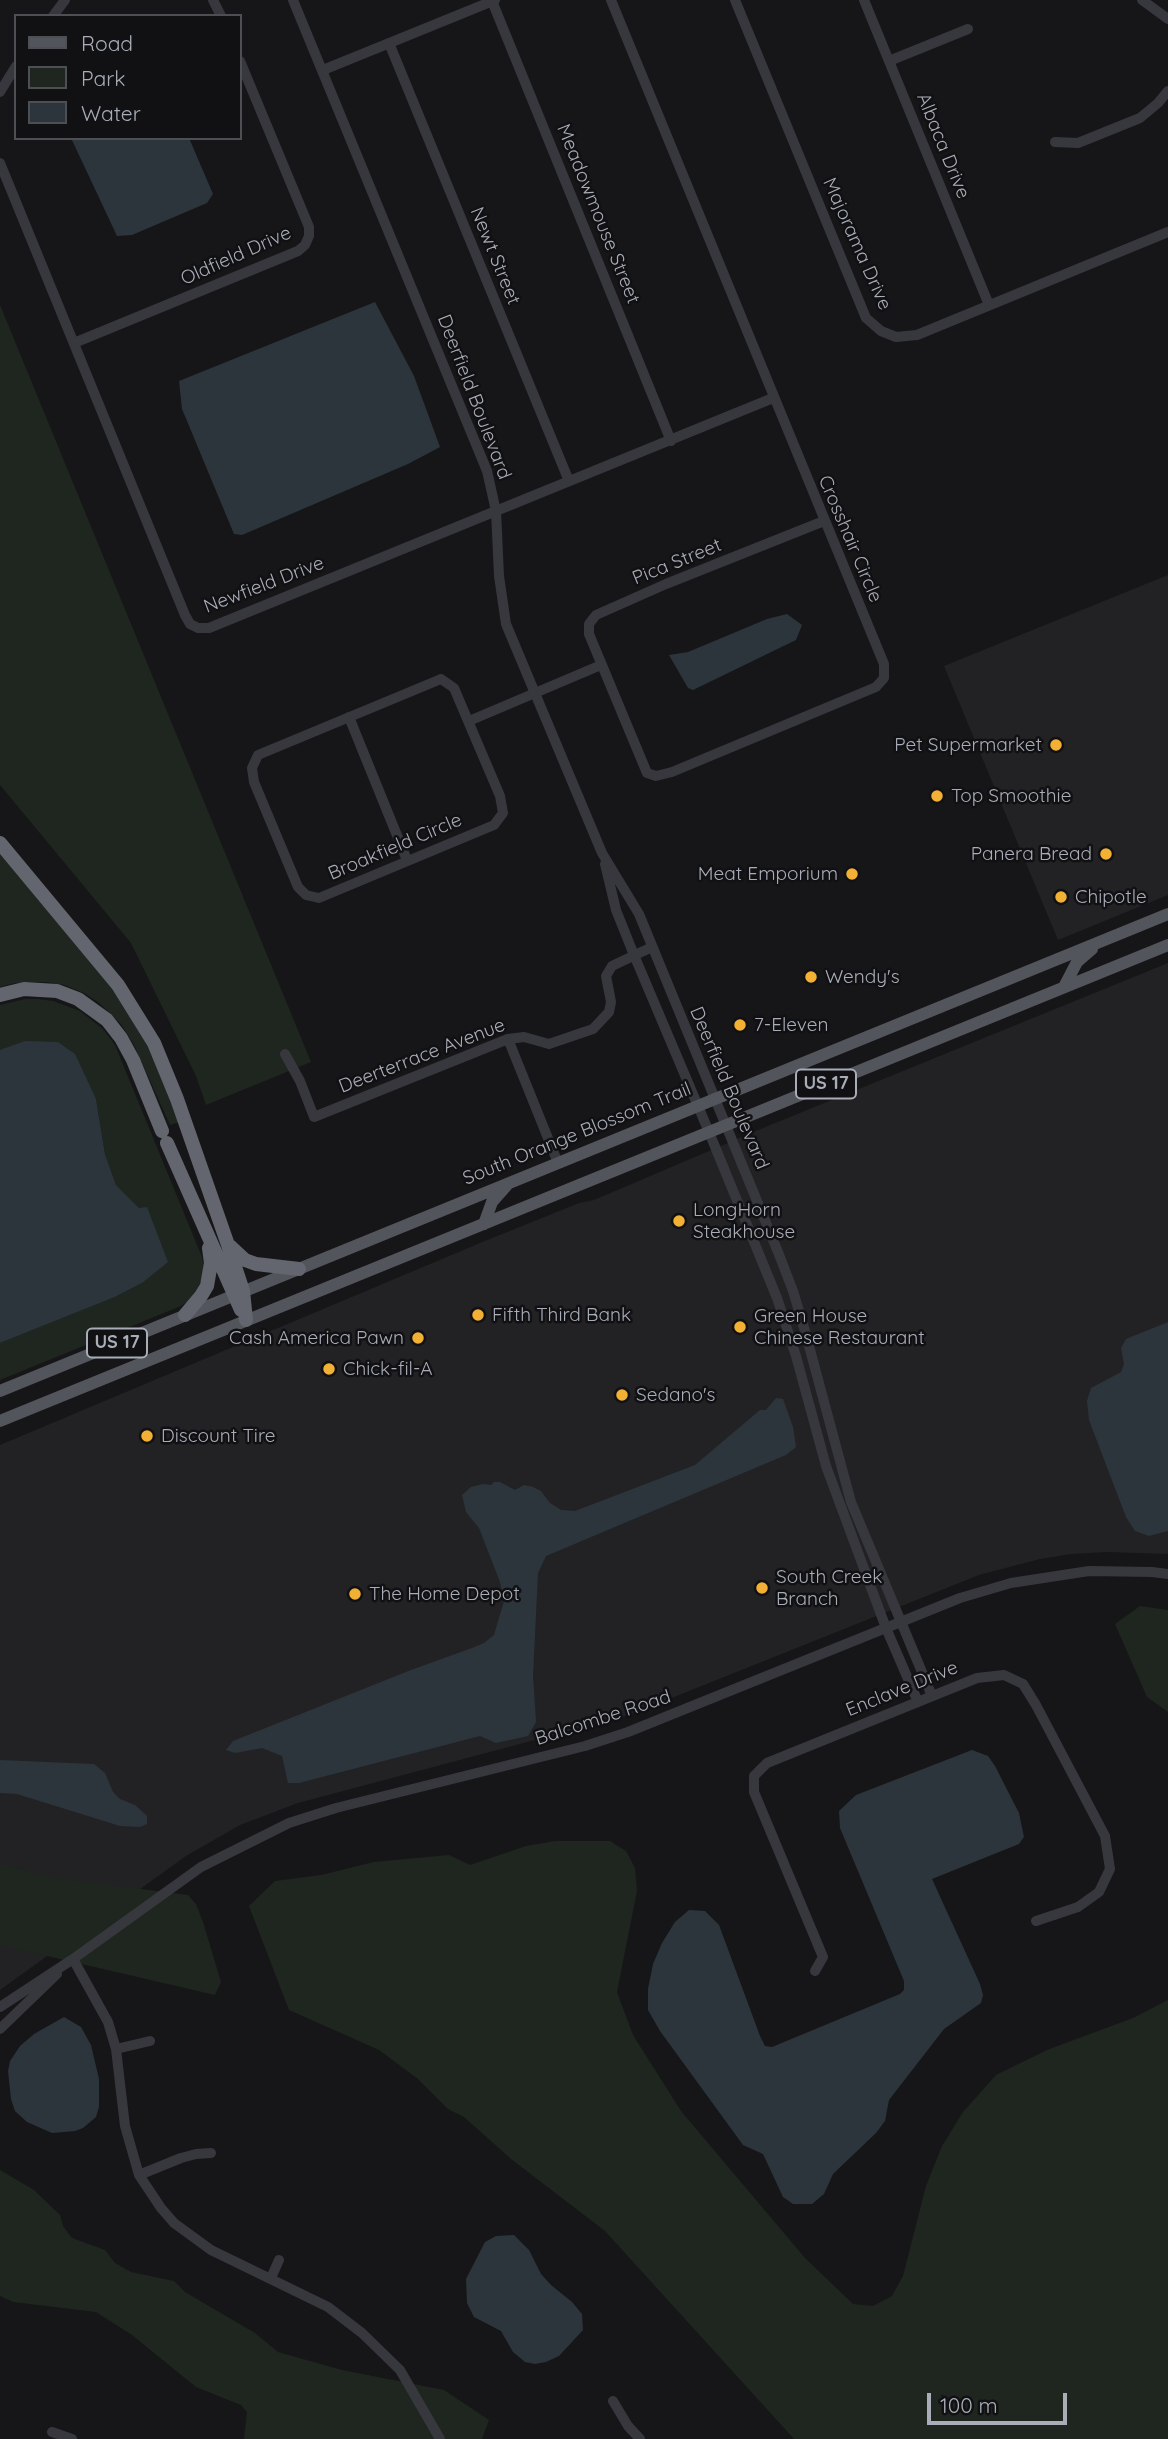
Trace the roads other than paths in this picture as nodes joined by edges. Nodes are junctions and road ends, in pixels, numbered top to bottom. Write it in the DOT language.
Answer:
graph roads {
  1 [pos="293,0"];
  2 [pos="611,0"];
  3 [pos="736,0"];
  4 [pos="864,0"];
  5 [pos="1142,0"];
  6 [pos="494,1"];
  7 [pos="1168,19"];
  8 [pos="968,29"];
  9 [pos="389,43"];
  10 [pos="890,61"];
  11 [pos="242,66"];
  12 [pos="14,69"];
  13 [pos="323,71"];
  14 [pos="1168,91"];
  15 [pos="0,92"];
  16 [pos="1055,142"];
  17 [pos="0,163"];
  18 [pos="1168,232"];
  19 [pos="989,305"];
  20 [pos="75,343"];
  21 [pos="773,398"];
  22 [pos="671,441"];
  23 [pos="569,481"];
  24 [pos="496,511"];
  25 [pos="824,521"];
  26 [pos="601,666"];
  27 [pos="535,694"];
  28 [pos="349,717"];
  29 [pos="469,721"];
  30 [pos="0,844"];
  31 [pos="602,853"];
  32 [pos="407,860"];
  33 [pos="1168,914"];
  34 [pos="1100,942"];
  35 [pos="1168,944"];
  36 [pos="652,947"];
  37 [pos="634,955"];
  38 [pos="1064,987"];
  39 [pos="0,995"];
  40 [pos="508,1039"];
  41 [pos="285,1054"];
  42 [pos="715,1099"];
  43 [pos="698,1106"];
  44 [pos="726,1125"];
  45 [pos="709,1132"];
  46 [pos="558,1163"];
  47 [pos="510,1182"];
  48 [pos="484,1224"];
  49 [pos="207,1237"];
  50 [pos="227,1242"];
  51 [pos="299,1269"];
  52 [pos="793,1291"];
  53 [pos="238,1293"];
  54 [pos="777,1298"];
  55 [pos="185,1315"];
  56 [pos="246,1320"];
  57 [pos="0,1391"];
  58 [pos="0,1421"];
  59 [pos="1168,1574"];
  60 [pos="901,1622"];
  61 [pos="886,1628"];
  62 [pos="932,1696"];
  63 [pos="918,1702"];
  64 [pos="1036,1921"];
  65 [pos="73,1959"];
  66 [pos="815,1971"];
  67 [pos="0,2007"];
  68 [pos="0,2029"];
  69 [pos="150,2041"];
  70 [pos="116,2049"];
  71 [pos="211,2153"];
  72 [pos="139,2175"];
  73 [pos="279,2260"];
  74 [pos="271,2278"];
  75 [pos="613,2401"];
  76 [pos="52,2432"];
  77 [pos="72,2439"];
  78 [pos="440,2439"];
  79 [pos="640,2439"];
  1 -- 13 [label="street, Deerfield Boulevard"];
  2 -- 21 [label="street, Crosshair Circle"];
  3 -- 19 [label="street, Majorama Drive"];
  4 -- 10 [label="street, Albaca Drive"];
  5 -- 7 [label="street"];
  6 -- 9 [label="street"];
  6 -- 22 [label="street, Meadowmouse Street"];
  8 -- 10 [label="street"];
  9 -- 13 [label="street"];
  9 -- 23 [label="street, Newt Street"];
  10 -- 19 [label="street, Albaca Drive"];
  11 -- 20 [label="street, Oldfield Drive"];
  12 -- 15 [label="street"];
  13 -- 24 [label="street, Deerfield Boulevard"];
  14 -- 16 [label="street"];
  17 -- 20 [label="street, Newfield Drive"];
  18 -- 19 [label="street, Majorama Drive"];
  20 -- 24 [label="street, Newfield Drive"];
  21 -- 22 [label="street, Newfield Drive"];
  21 -- 25 [label="street, Crosshair Circle"];
  22 -- 23 [label="street, Newfield Drive"];
  23 -- 24 [label="street, Newfield Drive"];
  24 -- 27 [label="street, Deerfield Boulevard"];
  25 -- 26 [label="street, Pica Street"];
  25 -- 26 [label="street, Crosshair Circle"];
  26 -- 27 [label="street"];
  27 -- 29 [label="street"];
  27 -- 31 [label="street, Deerfield Boulevard"];
  28 -- 29 [label="street, Broakfield Circle"];
  28 -- 32 [label="street"];
  28 -- 32 [label="street, Broakfield Circle"];
  29 -- 32 [label="street, Broakfield Circle"];
  30 -- 50 [label="highway"];
  31 -- 36 [label="street, Deerfield Boulevard"];
  31 -- 37 [label="street, Deerfield Boulevard"];
  33 -- 34 [label="main road, South Orange Blossom Trail / US 17"];
  34 -- 38 [label="main road"];
  34 -- 42 [label="main road, South Orange Blossom Trail / US 17"];
  35 -- 38 [label="main road, US 17"];
  36 -- 37 [label="street, Deerterrace Avenue"];
  36 -- 42 [label="street, Deerfield Boulevard"];
  37 -- 40 [label="street, Deerterrace Avenue"];
  37 -- 43 [label="street, Deerfield Boulevard"];
  38 -- 44 [label="main road, US 17"];
  39 -- 49 [label="highway"];
  40 -- 41 [label="street, Deerterrace Avenue"];
  40 -- 46 [label="street"];
  42 -- 43 [label="main road, South Orange Blossom Trail / US 17"];
  42 -- 44 [label="street, Deerfield Boulevard"];
  43 -- 45 [label="street, Deerfield Boulevard"];
  43 -- 46 [label="main road, South Orange Blossom Trail / US 17"];
  44 -- 45 [label="main road, US 17"];
  44 -- 52 [label="street, Deerfield Boulevard"];
  45 -- 48 [label="main road, US 17"];
  45 -- 54 [label="street, Deerfield Boulevard"];
  46 -- 47 [label="main road, South Orange Blossom Trail / US 17"];
  47 -- 48 [label="main road"];
  47 -- 51 [label="main road, South Orange Blossom Trail / US 17"];
  48 -- 56 [label="main road, US 17"];
  49 -- 53 [label="highway"];
  49 -- 55 [label="highway"];
  50 -- 51 [label="highway"];
  50 -- 53 [label="highway"];
  51 -- 53 [label="main road, South Orange Blossom Trail / US 17"];
  52 -- 54 [label="street"];
  52 -- 60 [label="street, Deerfield Boulevard"];
  53 -- 55 [label="main road, South Orange Blossom Trail / US 17"];
  53 -- 56 [label="highway"];
  54 -- 61 [label="street, Deerfield Boulevard"];
  55 -- 57 [label="main road, South Orange Blossom Trail / US 17"];
  56 -- 58 [label="main road, US 17"];
  59 -- 60 [label="street, Balcombe Road"];
  60 -- 61 [label="street, Balcombe Road"];
  60 -- 62 [label="street, Deerfield Boulevard"];
  61 -- 63 [label="street, Deerfield Boulevard"];
  61 -- 65 [label="street, Balcombe Road"];
  62 -- 63 [label="street, Enclave Drive"];
  62 -- 64 [label="street, Enclave Drive"];
  63 -- 66 [label="street, Enclave Drive"];
  65 -- 67 [label="street, Balcombe Road"];
  65 -- 68 [label="street, Balcombe Road"];
  65 -- 70 [label="street"];
  69 -- 70 [label="street"];
  70 -- 72 [label="street"];
  71 -- 72 [label="street"];
  72 -- 74 [label="street"];
  73 -- 74 [label="street"];
  74 -- 78 [label="street"];
  75 -- 79 [label="street"];
  76 -- 77 [label="street"];
}
